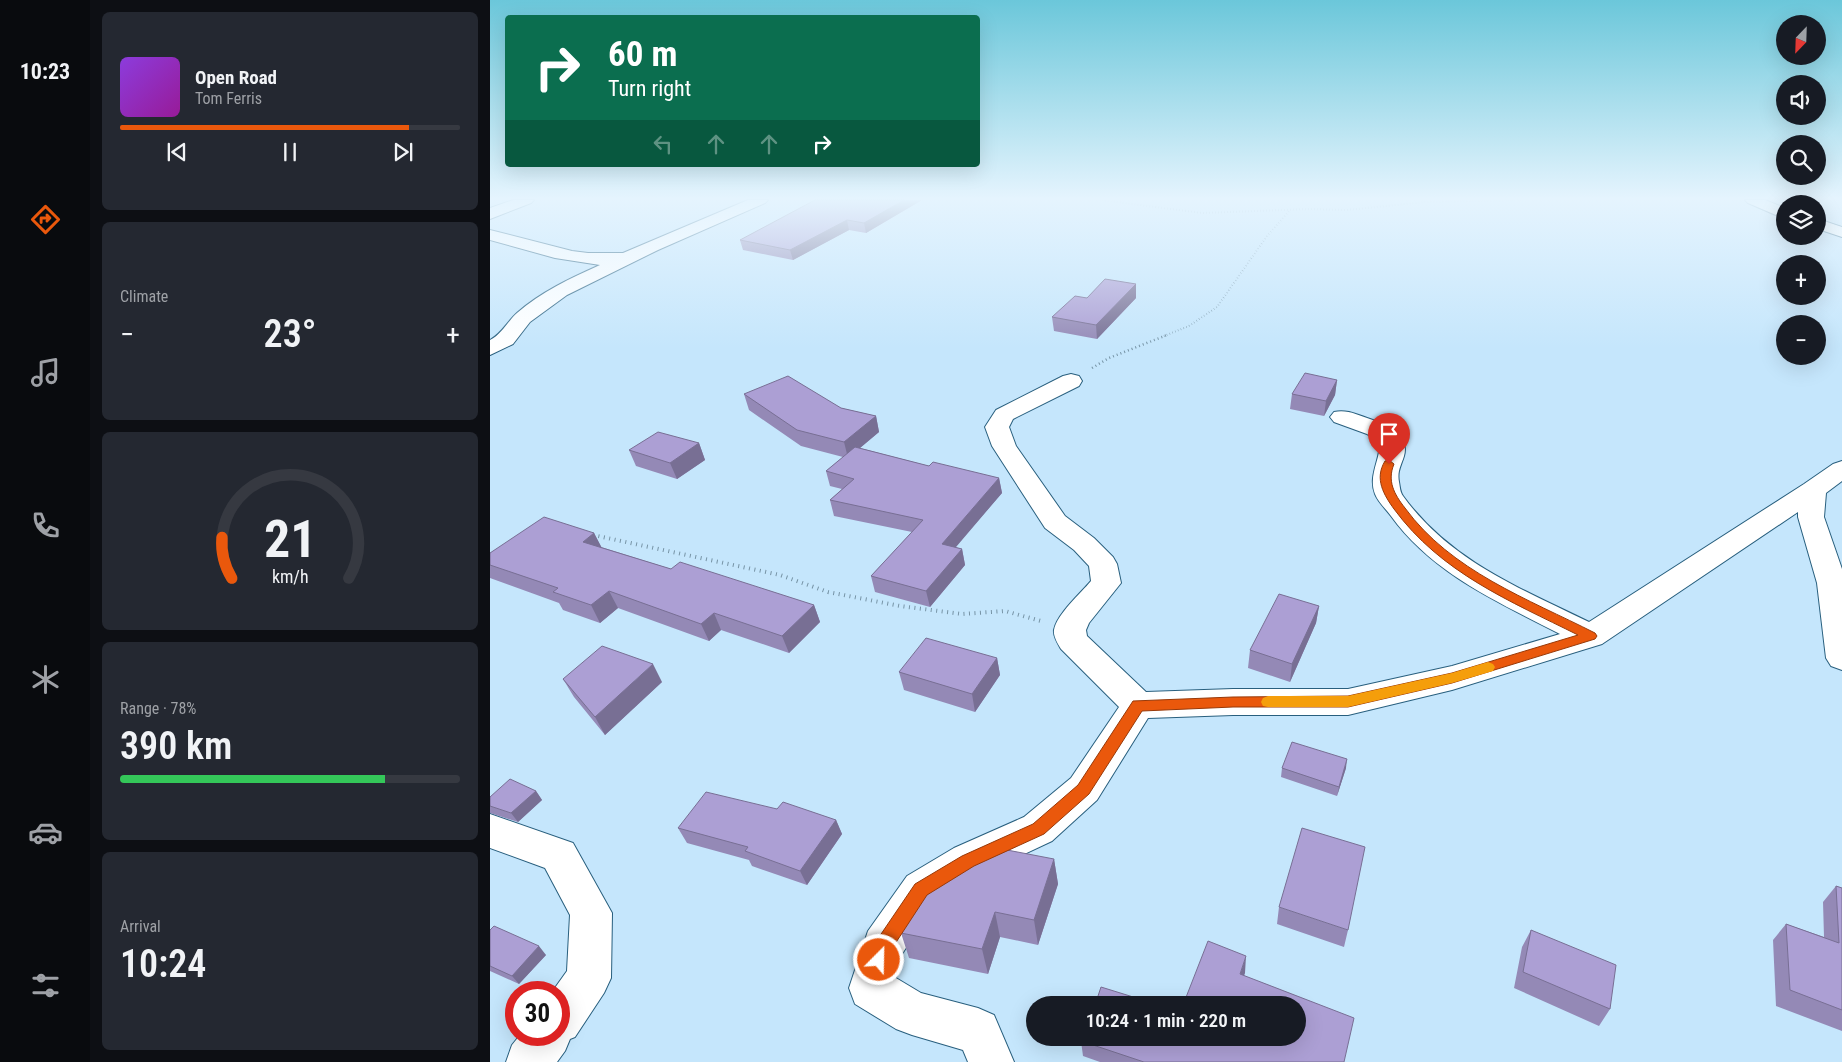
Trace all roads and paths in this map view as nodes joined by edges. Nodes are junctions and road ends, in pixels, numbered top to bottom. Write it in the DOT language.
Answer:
graph roads {
  1 [pos="546,250"];
  2 [pos="648,250"];
  3 [pos="1258,250"];
  4 [pos="631,257"];
  5 [pos="490,348"];
  6 [pos="1071,381"];
  7 [pos="1342,417"];
  8 [pos="1842,469"];
  9 [pos="1813,490"];
  10 [pos="587,536"];
  11 [pos="1070,630"];
  12 [pos="1591,636"];
  13 [pos="1842,658"];
  14 [pos="1138,705"];
  15 [pos="490,831"];
  16 [pos="570,1005"];
  17 [pos="541,1046"];
  18 [pos="529,1062"];
  19 [pos="991,1062"];
  1 -- 4 [label="street"];
  2 -- 4 [label="street"];
  3 -- 6 [label="path"];
  4 -- 5 [label="street"];
  6 -- 11 [label="street"];
  7 -- 12 [label="street"];
  8 -- 9 [label="street"];
  9 -- 12 [label="street"];
  9 -- 13 [label="street"];
  10 -- 11 [label="path"];
  11 -- 14 [label="street"];
  12 -- 14 [label="street"];
  14 -- 19 [label="street"];
  15 -- 16 [label="street"];
  17 -- 18 [label="street"];
}
